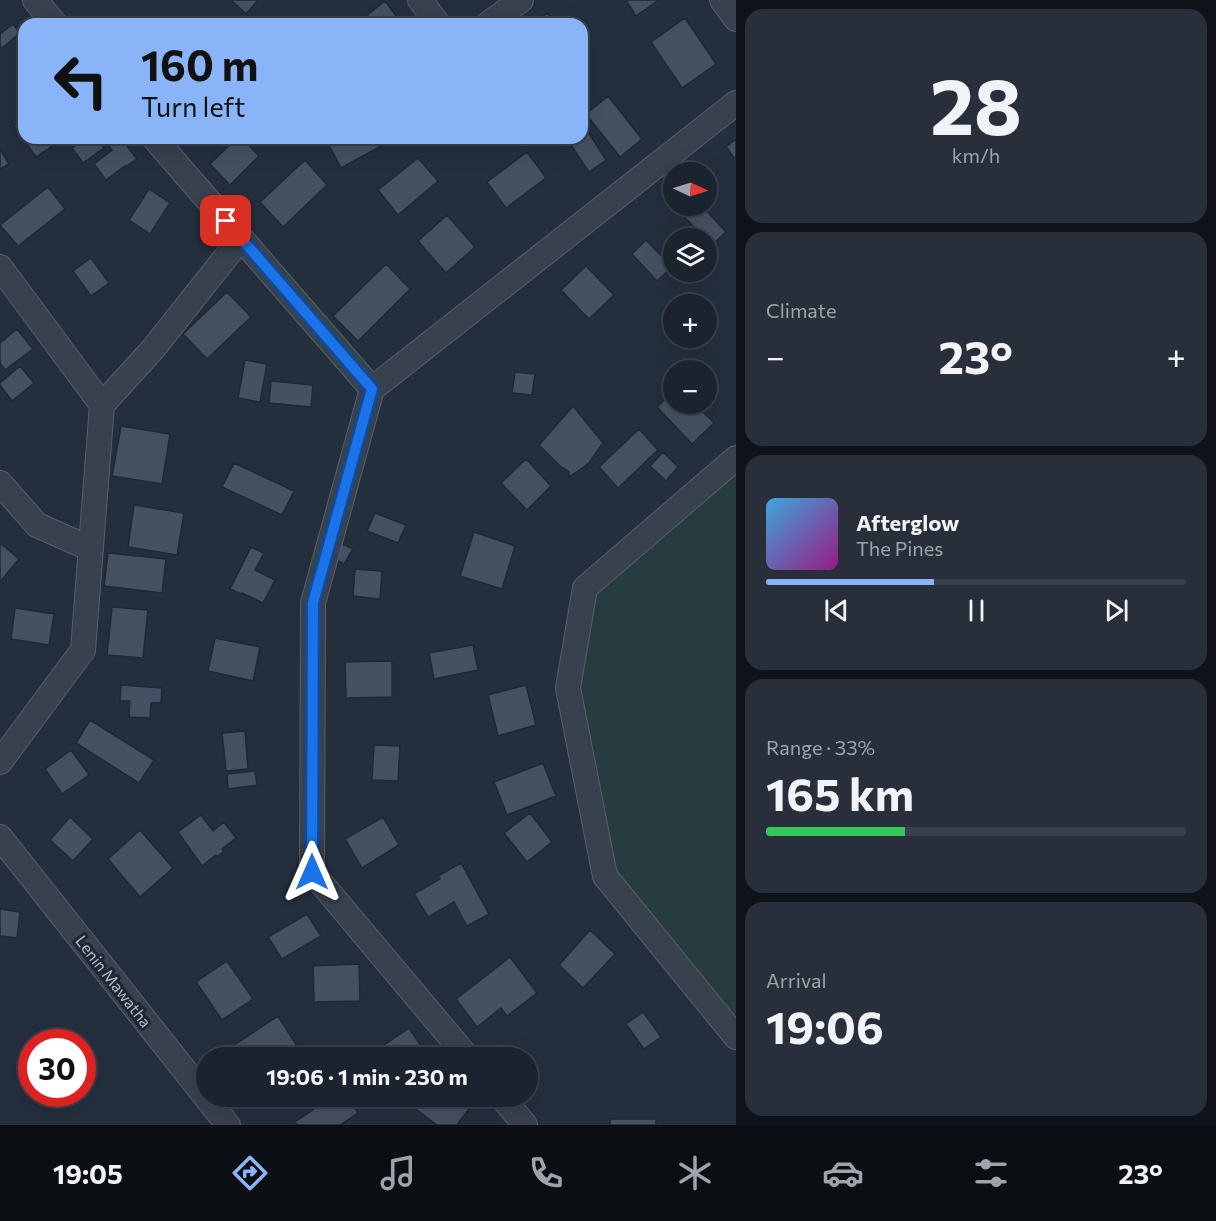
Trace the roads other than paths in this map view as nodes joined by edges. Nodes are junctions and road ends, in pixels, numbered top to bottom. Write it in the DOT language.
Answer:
graph roads {
  1 [pos="35,0"];
  2 [pos="420,0"];
  3 [pos="521,0"];
  4 [pos="722,0"];
  5 [pos="50,18"];
  6 [pos="434,18"];
  7 [pos="496,18"];
  8 [pos="736,19"];
  9 [pos="736,103"];
  10 [pos="159,144"];
  11 [pos="241,238"];
  12 [pos="0,267"];
  13 [pos="372,389"];
  14 [pos="102,405"];
  15 [pos="736,459"];
  16 [pos="0,483"];
  17 [pos="91,549"];
  18 [pos="0,762"];
  19 [pos="0,837"];
  20 [pos="736,1037"];
  21 [pos="459,1047"];
  22 [pos="510,1107"];
  23 [pos="228,1125"];
  24 [pos="525,1125"];
  1 -- 5 [label="street"];
  2 -- 6 [label="street"];
  3 -- 7 [label="street"];
  4 -- 8 [label="street"];
  9 -- 13 [label="street"];
  10 -- 11 [label="street"];
  11 -- 13 [label="street"];
  11 -- 14 [label="street"];
  12 -- 14 [label="street"];
  13 -- 21 [label="street"];
  14 -- 17 [label="street"];
  15 -- 20 [label="street"];
  16 -- 17 [label="street"];
  17 -- 18 [label="street"];
  19 -- 23 [label="street, Lenin Mawatha"];
  22 -- 24 [label="street"];
}
